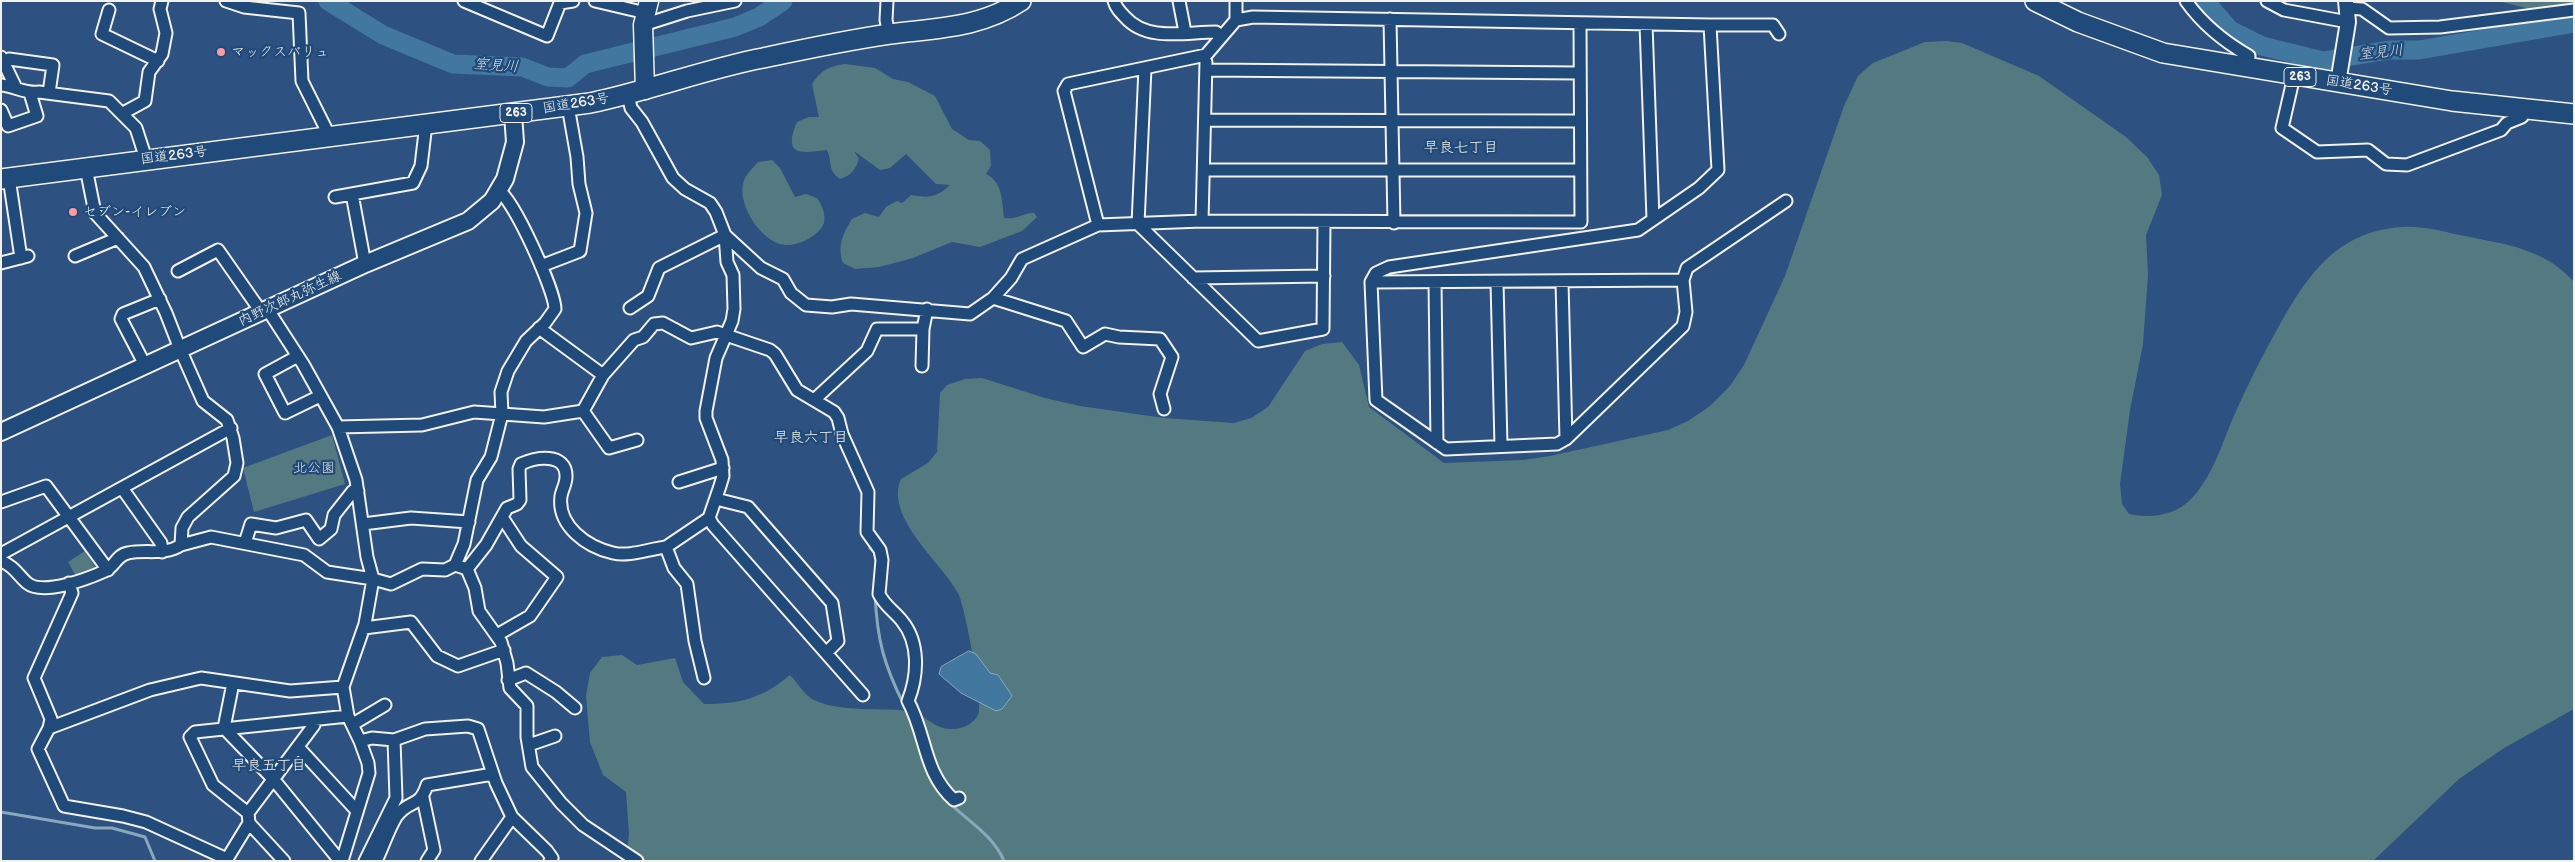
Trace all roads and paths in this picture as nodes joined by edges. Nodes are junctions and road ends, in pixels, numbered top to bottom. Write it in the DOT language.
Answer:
graph roads {
  1 [pos="162,1"];
  2 [pos="226,1"];
  3 [pos="464,1"];
  4 [pos="573,1"];
  5 [pos="595,1"];
  6 [pos="735,1"];
  7 [pos="887,1"];
  8 [pos="1021,1"];
  9 [pos="1114,1"];
  10 [pos="1179,1"];
  11 [pos="1236,1"];
  12 [pos="2035,1"];
  13 [pos="2186,1"];
  14 [pos="2267,1"];
  15 [pos="109,10"];
  16 [pos="2574,10"];
  17 [pos="2347,11"];
  18 [pos="646,13"];
  19 [pos="1236,20"];
  20 [pos="1390,20"];
  21 [pos="1580,23"];
  22 [pos="1646,24"];
  23 [pos="1710,25"];
  24 [pos="1185,32"];
  25 [pos="889,34"];
  26 [pos="1779,34"];
  27 [pos="1221,37"];
  28 [pos="1206,55"];
  29 [pos="3,60"];
  30 [pos="158,61"];
  31 [pos="1146,68"];
  32 [pos="2247,68"];
  33 [pos="1206,70"];
  34 [pos="1391,71"];
  35 [pos="1579,73"];
  36 [pos="2294,76"];
  37 [pos="2338,83"];
  38 [pos="1,85"];
  39 [pos="15,86"];
  40 [pos="30,93"];
  41 [pos="49,93"];
  42 [pos="636,93"];
  43 [pos="568,106"];
  44 [pos="2523,108"];
  45 [pos="1,110"];
  46 [pos="123,113"];
  47 [pos="513,114"];
  48 [pos="2574,114"];
  49 [pos="1205,120"];
  50 [pos="1392,120"];
  51 [pos="1579,121"];
  52 [pos="426,124"];
  53 [pos="330,136"];
  54 [pos="146,159"];
  55 [pos="86,168"];
  56 [pos="1204,170"];
  57 [pos="1393,170"];
  58 [pos="1580,170"];
  59 [pos="5,179"];
  60 [pos="499,191"];
  61 [pos="352,194"];
  62 [pos="335,197"];
  63 [pos="1786,200"];
  64 [pos="1653,219"];
  65 [pos="1202,221"];
  66 [pos="1581,222"];
  67 [pos="1324,223"];
  68 [pos="1394,223"];
  69 [pos="1138,224"];
  70 [pos="1098,225"];
  71 [pos="725,235"];
  72 [pos="1582,237"];
  73 [pos="118,238"];
  74 [pos="75,256"];
  75 [pos="1,264"];
  76 [pos="365,264"];
  77 [pos="541,266"];
  78 [pos="178,270"];
  79 [pos="1324,276"];
  80 [pos="1193,278"];
  81 [pos="1684,280"];
  82 [pos="1371,282"];
  83 [pos="1435,282"];
  84 [pos="1497,282"];
  85 [pos="1562,282"];
  86 [pos="994,298"];
  87 [pos="160,299"];
  88 [pos="630,308"];
  89 [pos="926,309"];
  90 [pos="265,311"];
  91 [pos="539,328"];
  92 [pos="923,329"];
  93 [pos="726,335"];
  94 [pos="180,349"];
  95 [pos="298,356"];
  96 [pos="145,365"];
  97 [pos="922,366"];
  98 [pos="603,375"];
  99 [pos="320,396"];
  100 [pos="814,400"];
  101 [pos="1164,409"];
  102 [pos="583,411"];
  103 [pos="502,414"];
  104 [pos="338,427"];
  105 [pos="231,428"];
  106 [pos="1,432"];
  107 [pos="1566,439"];
  108 [pos="637,440"];
  109 [pos="1437,443"];
  110 [pos="1501,446"];
  111 [pos="723,468"];
  112 [pos="679,482"];
  113 [pos="122,488"];
  114 [pos="358,490"];
  115 [pos="716,499"];
  116 [pos="1,502"];
  117 [pos="70,516"];
  118 [pos="502,517"];
  119 [pos="709,518"];
  120 [pos="469,522"];
  121 [pos="363,524"];
  122 [pos="245,543"];
  123 [pos="181,545"];
  124 [pos="666,547"];
  125 [pos="162,552"];
  126 [pos="1,554"];
  127 [pos="1,561"];
  128 [pos="455,564"];
  129 [pos="467,569"];
  130 [pos="108,570"];
  131 [pos="373,578"];
  132 [pos="69,583"];
  133 [pos="364,628"];
  134 [pos="497,634"];
  135 [pos="504,650"];
  136 [pos="826,653"];
  137 [pos="704,678"];
  138 [pos="508,680"];
  139 [pos="233,683"];
  140 [pos="343,687"];
  141 [pos="863,695"];
  142 [pos="385,705"];
  143 [pos="575,708"];
  144 [pos="350,720"];
  145 [pos="314,721"];
  146 [pos="49,728"];
  147 [pos="224,728"];
  148 [pos="555,736"];
  149 [pos="394,740"];
  150 [pos="360,741"];
  151 [pos="529,745"];
  152 [pos="298,747"];
  153 [pos="493,774"];
  154 [pos="274,780"];
  155 [pos="423,798"];
  156 [pos="959,798"];
  157 [pos="356,810"];
  158 [pos="512,817"];
  159 [pos="249,818"];
  160 [pos="284,861"];
  161 [pos="341,861"];
  162 [pos="366,861"];
  163 [pos="376,861"];
  164 [pos="427,861"];
  165 [pos="481,861"];
  166 [pos="550,861"];
  167 [pos="637,861"];
  1 -- 30 [label="street"];
  2 -- 53 [label="street"];
  3 -- 4 [label="street"];
  5 -- 18 [label="street"];
  6 -- 18 [label="street"];
  7 -- 25 [label="street"];
  8 -- 25 [label="highway, 国道263号 / 263"];
  9 -- 24 [label="street"];
  10 -- 24 [label="street"];
  11 -- 19 [label="street"];
  12 -- 32 [label="highway, 国道263号 / 263"];
  13 -- 32 [label="street"];
  14 -- 17 [label="street"];
  15 -- 30 [label="street"];
  16 -- 17 [label="street"];
  17 -- 37 [label="street"];
  18 -- 42 [label="main road"];
  19 -- 20 [label="street"];
  19 -- 27 [label="street"];
  20 -- 21 [label="street"];
  20 -- 34 [label="street"];
  21 -- 22 [label="street"];
  21 -- 35 [label="street"];
  22 -- 23 [label="street"];
  22 -- 64 [label="street"];
  23 -- 26 [label="street"];
  23 -- 64 [label="street"];
  24 -- 27 [label="street"];
  25 -- 42 [label="highway, 国道263号 / 263"];
  27 -- 28 [label="street"];
  28 -- 31 [label="street"];
  28 -- 33 [label="street"];
  29 -- 39 [label="street"];
  29 -- 41 [label="street"];
  30 -- 46 [label="street"];
  31 -- 69 [label="street"];
  31 -- 70 [label="street"];
  32 -- 36 [label="highway, 国道263号 / 263"];
  33 -- 34 [label="street"];
  33 -- 49 [label="street"];
  34 -- 35 [label="street"];
  34 -- 50 [label="street"];
  35 -- 51 [label="street"];
  36 -- 37 [label="highway, 国道263号 / 263"];
  36 -- 44 [label="street"];
  37 -- 44 [label="highway, 国道263号 / 263"];
  38 -- 39 [label="street"];
  39 -- 40 [label="street"];
  40 -- 41 [label="street"];
  40 -- 45 [label="street"];
  41 -- 46 [label="street"];
  42 -- 43 [label="highway, 国道263号 / 263"];
  42 -- 71 [label="street"];
  43 -- 47 [label="highway, 国道263号 / 263"];
  43 -- 77 [label="street"];
  44 -- 48 [label="highway, 国道263号 / 263"];
  46 -- 54 [label="street"];
  47 -- 52 [label="highway, 国道263号 / 263"];
  47 -- 60 [label="main road, 内野次郎丸弥生線"];
  49 -- 50 [label="street"];
  49 -- 56 [label="street"];
  50 -- 51 [label="street"];
  50 -- 57 [label="street"];
  51 -- 58 [label="street"];
  52 -- 53 [label="highway, 国道263号 / 263"];
  52 -- 61 [label="street"];
  53 -- 54 [label="highway, 国道263号 / 263"];
  54 -- 55 [label="highway, 国道263号 / 263"];
  55 -- 59 [label="highway, 国道263号 / 263"];
  55 -- 73 [label="street"];
  56 -- 57 [label="street"];
  56 -- 65 [label="street"];
  57 -- 58 [label="street"];
  57 -- 68 [label="street"];
  58 -- 66 [label="street"];
  59 -- 75 [label="street"];
  60 -- 76 [label="main road, 内野次郎丸弥生線"];
  60 -- 77 [label="street"];
  61 -- 62 [label="street"];
  61 -- 76 [label="street"];
  63 -- 81 [label="street"];
  64 -- 72 [label="street"];
  65 -- 67 [label="street"];
  65 -- 69 [label="street"];
  66 -- 68 [label="street"];
  66 -- 72 [label="street"];
  67 -- 68 [label="street"];
  67 -- 79 [label="street"];
  69 -- 70 [label="street"];
  69 -- 80 [label="street"];
  70 -- 86 [label="street"];
  71 -- 88 [label="street"];
  71 -- 89 [label="street"];
  71 -- 93 [label="street"];
  72 -- 82 [label="street"];
  73 -- 74 [label="street"];
  73 -- 87 [label="street"];
  76 -- 90 [label="main road, 内野次郎丸弥生線"];
  77 -- 91 [label="street"];
  78 -- 90 [label="street"];
  79 -- 80 [label="street"];
  79 -- 80 [label="street"];
  81 -- 85 [label="street"];
  81 -- 107 [label="street"];
  82 -- 83 [label="street"];
  82 -- 109 [label="street"];
  83 -- 84 [label="street"];
  83 -- 109 [label="street"];
  84 -- 85 [label="street"];
  84 -- 110 [label="street"];
  85 -- 107 [label="street"];
  86 -- 89 [label="street"];
  86 -- 101 [label="street"];
  87 -- 94 [label="street"];
  87 -- 96 [label="street"];
  89 -- 92 [label="street"];
  90 -- 94 [label="main road, 内野次郎丸弥生線"];
  90 -- 95 [label="street"];
  91 -- 98 [label="street"];
  91 -- 103 [label="street"];
  92 -- 97 [label="street"];
  92 -- 100 [label="street"];
  93 -- 98 [label="street"];
  93 -- 100 [label="street"];
  93 -- 111 [label="street"];
  94 -- 96 [label="main road, 内野次郎丸弥生線"];
  94 -- 105 [label="street"];
  95 -- 99 [label="street"];
  95 -- 99 [label="street"];
  96 -- 106 [label="main road, 内野次郎丸弥生線"];
  98 -- 102 [label="street"];
  99 -- 104 [label="street"];
  100 -- 156 [label="street"];
  102 -- 103 [label="street"];
  102 -- 108 [label="street"];
  103 -- 104 [label="street"];
  103 -- 120 [label="street"];
  104 -- 114 [label="street"];
  105 -- 113 [label="street"];
  105 -- 123 [label="street"];
  107 -- 110 [label="street"];
  109 -- 110 [label="street"];
  111 -- 112 [label="street"];
  111 -- 115 [label="street"];
  113 -- 117 [label="street"];
  113 -- 125 [label="street"];
  114 -- 121 [label="street"];
  114 -- 122 [label="street"];
  115 -- 119 [label="street"];
  115 -- 136 [label="street"];
  116 -- 117 [label="street"];
  117 -- 126 [label="street"];
  117 -- 130 [label="street"];
  118 -- 124 [label="street"];
  118 -- 129 [label="street"];
  118 -- 134 [label="street"];
  119 -- 124 [label="street"];
  119 -- 136 [label="street"];
  120 -- 121 [label="street"];
  120 -- 128 [label="street"];
  121 -- 131 [label="street"];
  122 -- 123 [label="street"];
  122 -- 131 [label="street"];
  123 -- 125 [label="street"];
  124 -- 137 [label="street"];
  125 -- 130 [label="street"];
  127 -- 132 [label="street"];
  128 -- 129 [label="street"];
  128 -- 131 [label="street"];
  129 -- 134 [label="street"];
  130 -- 132 [label="street"];
  131 -- 133 [label="street"];
  132 -- 146 [label="street"];
  133 -- 135 [label="street"];
  133 -- 140 [label="street"];
  134 -- 135 [label="street"];
  135 -- 138 [label="street"];
  136 -- 141 [label="street"];
  138 -- 143 [label="street"];
  138 -- 151 [label="street"];
  139 -- 140 [label="street"];
  139 -- 146 [label="street"];
  139 -- 147 [label="street"];
  140 -- 144 [label="street"];
  142 -- 144 [label="street"];
  144 -- 145 [label="street"];
  144 -- 150 [label="street"];
  145 -- 147 [label="street"];
  145 -- 152 [label="street"];
  146 -- 159 [label="street"];
  147 -- 154 [label="street"];
  147 -- 159 [label="street"];
  148 -- 151 [label="street"];
  149 -- 150 [label="street"];
  149 -- 153 [label="street"];
  149 -- 162 [label="street"];
  150 -- 157 [label="street"];
  151 -- 167 [label="street"];
  152 -- 154 [label="street"];
  152 -- 157 [label="street"];
  153 -- 155 [label="street"];
  153 -- 158 [label="street"];
  154 -- 159 [label="street"];
  154 -- 161 [label="street"];
  155 -- 163 [label="street"];
  155 -- 164 [label="street"];
  157 -- 161 [label="street"];
  158 -- 165 [label="street"];
  158 -- 166 [label="street"];
  159 -- 160 [label="street"];
}
